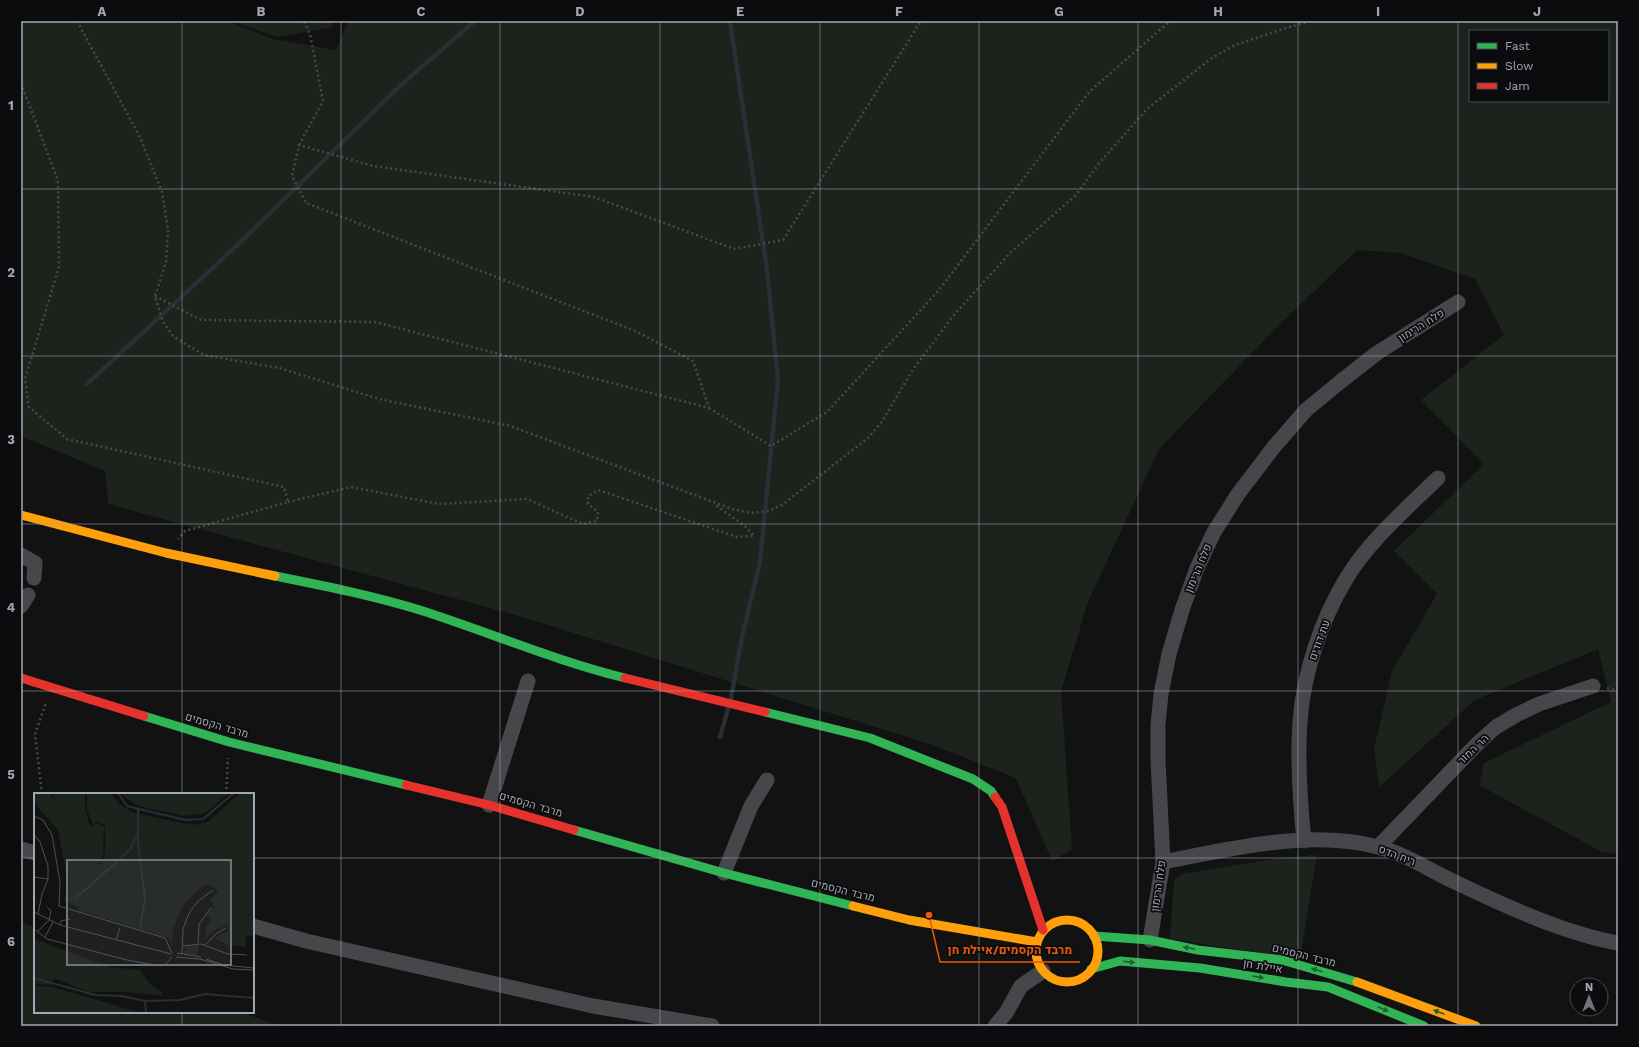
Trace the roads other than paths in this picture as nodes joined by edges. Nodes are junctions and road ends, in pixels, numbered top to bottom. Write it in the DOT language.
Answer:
graph roads {
  1 [pos="1458,302"];
  2 [pos="1438,478"];
  3 [pos="21,515"];
  4 [pos="21,555"];
  5 [pos="34,578"];
  6 [pos="21,678"];
  7 [pos="528,681"];
  8 [pos="1593,686"];
  9 [pos="767,780"];
  10 [pos="489,805"];
  11 [pos="1304,840"];
  12 [pos="1378,847"];
  13 [pos="21,849"];
  14 [pos="34,853"];
  15 [pos="1163,862"];
  16 [pos="724,872"];
  17 [pos="254,926"];
  18 [pos="1044,930"];
  19 [pos="1094,936"];
  20 [pos="1150,940"];
  21 [pos="1037,942"];
  22 [pos="1618,943"];
  23 [pos="1091,969"];
  24 [pos="1043,971"];
  25 [pos="712,1026"];
  26 [pos="994,1026"];
  27 [pos="1424,1026"];
  28 [pos="1476,1026"];
  1 -- 15 [label="street, פלח הרימון"];
  2 -- 11 [label="street, עת דודים"];
  3 -- 18 [label="street"];
  4 -- 5 [label="street"];
  6 -- 10 [label="street, מרבד הקסמים"];
  7 -- 10 [label="street"];
  8 -- 12 [label="street, הר המור"];
  9 -- 16 [label="street"];
  10 -- 16 [label="street, מרבד הקסמים"];
  11 -- 12 [label="street, ריח הדס"];
  11 -- 15 [label="street, ריח הדס"];
  12 -- 22 [label="street, ריח הדס"];
  13 -- 14 [label="street"];
  15 -- 20 [label="street, פלח הרימון"];
  16 -- 21 [label="street, מרבד הקסמים"];
  17 -- 25 [label="street"];
  18 -- 19 [label="street"];
  18 -- 21 [label="street"];
  19 -- 20 [label="street, מרבד הקסמים"];
  19 -- 23 [label="street"];
  28 -- 20 [label="street, מרבד הקסמים, one-way"];
  21 -- 24 [label="street"];
  23 -- 24 [label="street"];
  23 -- 27 [label="street, איילת חן, one-way"];
  24 -- 26 [label="street"];
}
